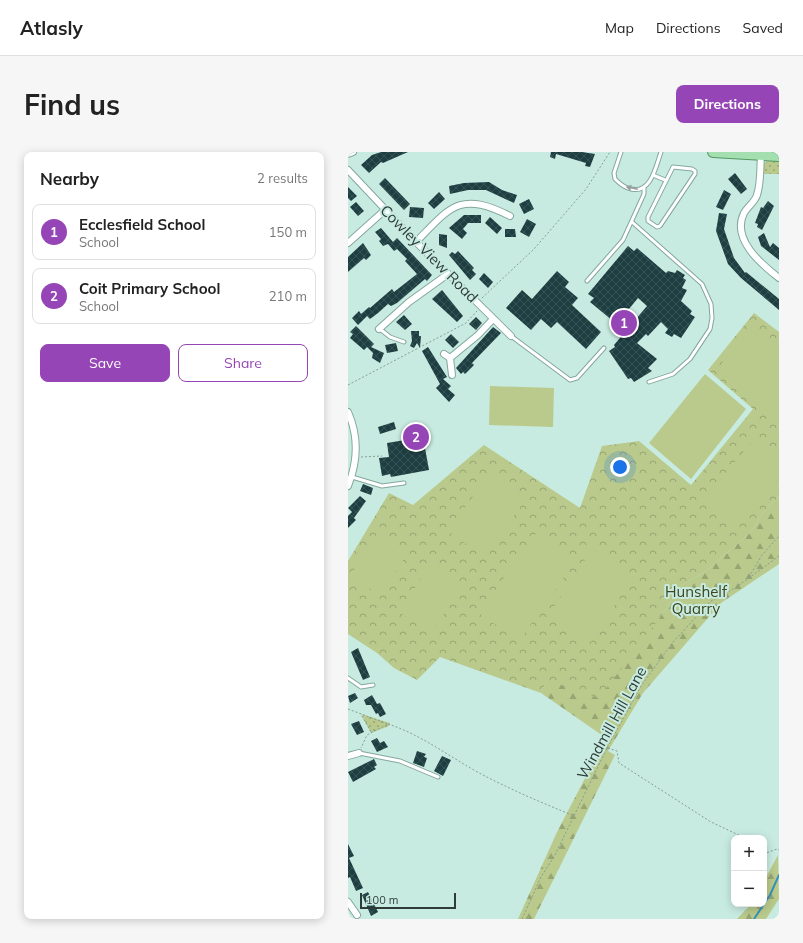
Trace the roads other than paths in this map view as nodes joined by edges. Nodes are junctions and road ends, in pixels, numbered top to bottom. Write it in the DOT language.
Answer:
graph roads {
  1 [pos="353,152"];
  2 [pos="621,152"];
  3 [pos="661,152"];
  4 [pos="713,152"];
  5 [pos="348,154"];
  6 [pos="761,155"];
  7 [pos="779,156"];
  8 [pos="348,170"];
  9 [pos="653,175"];
  10 [pos="665,180"];
  11 [pos="644,188"];
  12 [pos="385,210"];
  13 [pos="510,216"];
  14 [pos="632,222"];
  15 [pos="416,242"];
  16 [pos="348,243"];
  17 [pos="448,274"];
  18 [pos="779,278"];
  19 [pos="587,281"];
  20 [pos="493,319"];
  21 [pos="379,329"];
  22 [pos="511,336"];
  23 [pos="404,342"];
  24 [pos="604,348"];
  25 [pos="444,354"];
  26 [pos="450,358"];
  27 [pos="452,375"];
  28 [pos="649,382"];
  29 [pos="348,412"];
  30 [pos="352,476"];
  31 [pos="404,483"];
  32 [pos="348,486"];
  33 [pos="348,678"];
  34 [pos="373,685"];
  35 [pos="359,753"];
  36 [pos="348,756"];
  37 [pos="438,776"];
  38 [pos="348,902"];
  39 [pos="358,917"];
  1 -- 5 [label="street"];
  11 -- 2 [label="lane, one-way"];
  3 -- 9 [label="lane"];
  4 -- 6 [label="main road"];
  6 -- 7 [label="main road"];
  6 -- 18 [label="street"];
  8 -- 12 [label="street, Cowley View Road"];
  9 -- 10 [label="lane"];
  9 -- 11 [label="lane"];
  10 -- 10 [label="lane"];
  11 -- 14 [label="lane"];
  12 -- 15 [label="street, Cowley View Road"];
  12 -- 16 [label="street"];
  13 -- 15 [label="street"];
  14 -- 19 [label="lane"];
  14 -- 28 [label="lane"];
  15 -- 17 [label="street, Cowley View Road"];
  17 -- 20 [label="street, Cowley View Road"];
  17 -- 21 [label="street"];
  20 -- 22 [label="street, Cowley View Road"];
  20 -- 26 [label="street"];
  21 -- 23 [label="lane"];
  22 -- 24 [label="lane"];
  25 -- 26 [label="street"];
  26 -- 27 [label="street"];
  29 -- 30 [label="street"];
  30 -- 31 [label="lane"];
  30 -- 32 [label="street"];
  33 -- 34 [label="lane"];
  35 -- 36 [label="street"];
  35 -- 37 [label="lane"];
  38 -- 39 [label="street"];
}
